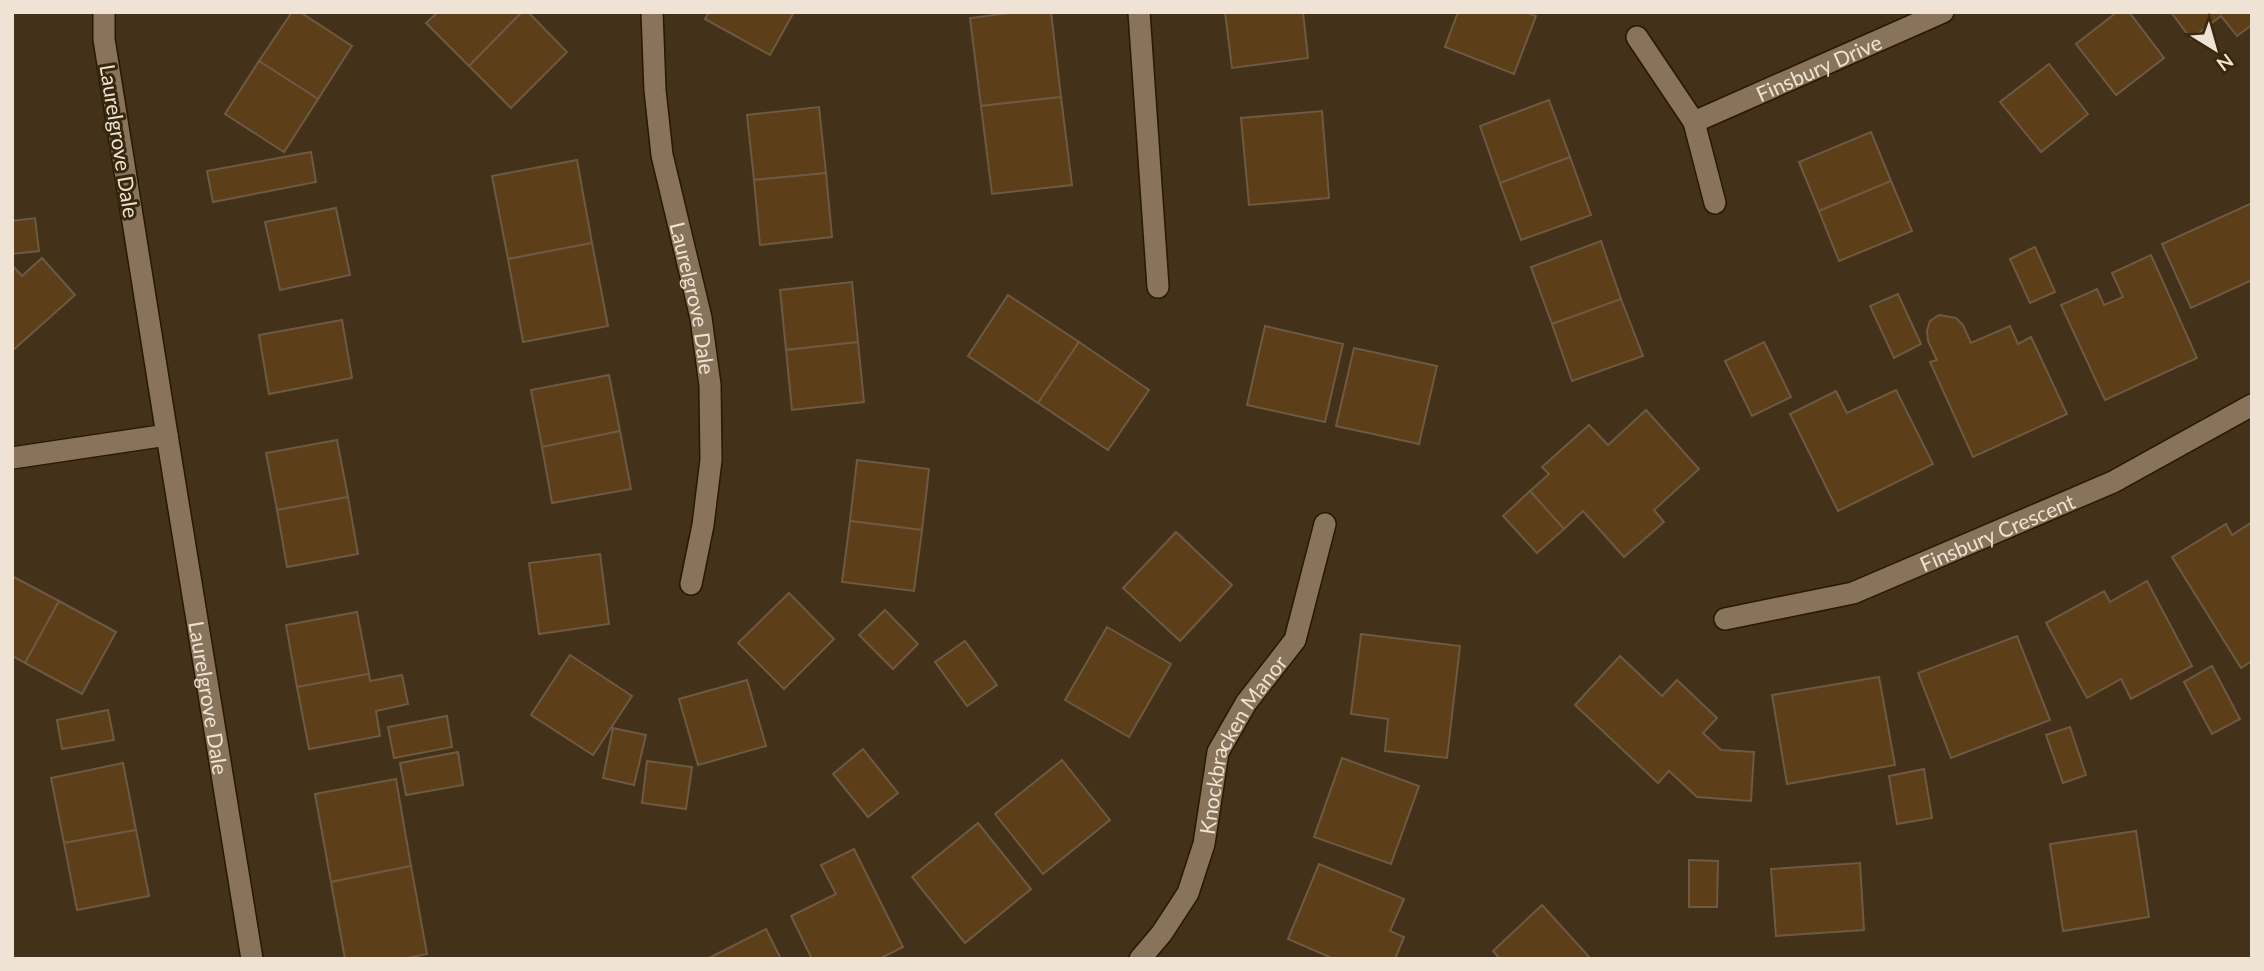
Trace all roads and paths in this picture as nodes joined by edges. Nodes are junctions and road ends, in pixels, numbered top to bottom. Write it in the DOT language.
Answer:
graph roads {
  1 [pos="104,12"];
  2 [pos="653,12"];
  3 [pos="1139,12"];
  4 [pos="1943,12"];
  5 [pos="1637,37"];
  6 [pos="1694,122"];
  7 [pos="1715,203"];
  8 [pos="1158,287"];
  9 [pos="2252,405"];
  10 [pos="167,435"];
  11 [pos="12,458"];
  12 [pos="1325,524"];
  13 [pos="691,584"];
  14 [pos="1725,619"];
  15 [pos="252,959"];
  16 [pos="1140,959"];
  1 -- 10 [label="street, Laurelgrove Dale"];
  2 -- 13 [label="street, Laurelgrove Dale"];
  3 -- 8 [label="street"];
  4 -- 6 [label="street, Finsbury Drive"];
  5 -- 6 [label="street"];
  6 -- 7 [label="street"];
  9 -- 14 [label="street, Finsbury Crescent"];
  10 -- 11 [label="street"];
  10 -- 15 [label="street, Laurelgrove Dale"];
  12 -- 16 [label="street, Knockbracken Manor"];
}
